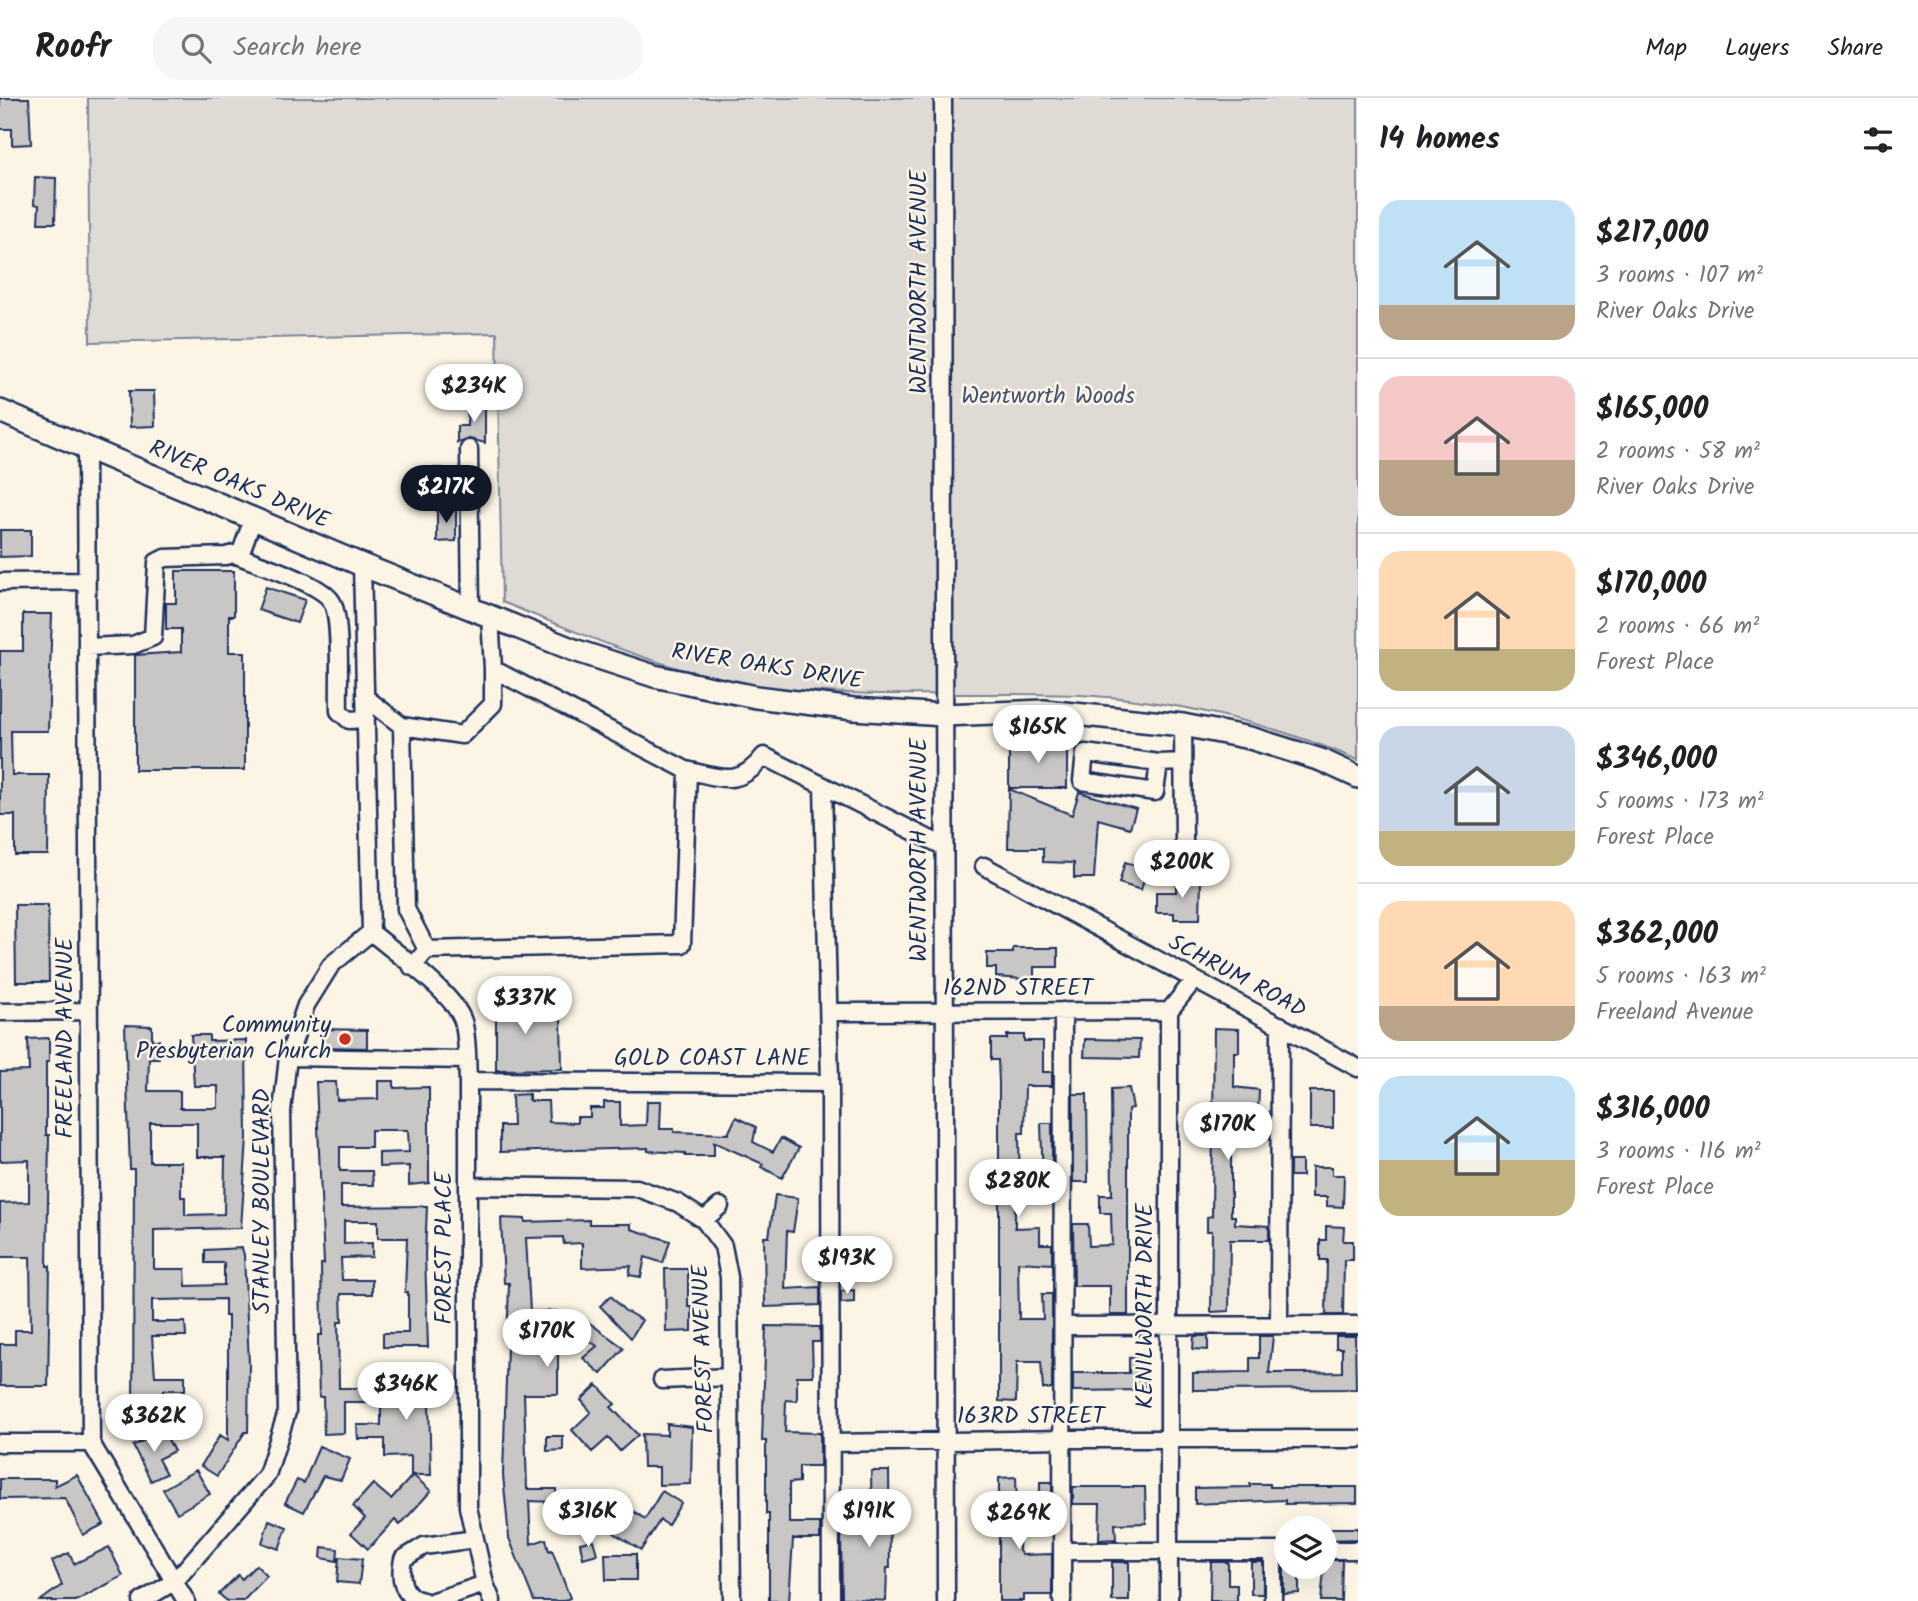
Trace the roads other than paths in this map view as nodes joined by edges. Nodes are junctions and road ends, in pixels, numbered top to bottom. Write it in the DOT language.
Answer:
graph roads {
  1 [pos="943,98"];
  2 [pos="0,411"];
  3 [pos="86,448"];
  4 [pos="469,449"];
  5 [pos="253,519"];
  6 [pos="234,554"];
  7 [pos="362,565"];
  8 [pos="86,581"];
  9 [pos="0,582"];
  10 [pos="480,612"];
  11 [pos="87,647"];
  12 [pos="493,669"];
  13 [pos="365,697"];
  14 [pos="943,715"];
  15 [pos="366,719"];
  16 [pos="1183,725"];
  17 [pos="402,726"];
  18 [pos="1183,762"];
  19 [pos="1159,763"];
  20 [pos="686,770"];
  21 [pos="1358,777"];
  22 [pos="823,786"];
  23 [pos="1184,843"];
  24 [pos="943,846"];
  25 [pos="984,866"];
  26 [pos="371,932"];
  27 [pos="427,950"];
  28 [pos="412,967"];
  29 [pos="1194,981"];
  30 [pos="89,1011"];
  31 [pos="1063,1011"];
  32 [pos="1169,1011"];
  33 [pos="0,1012"];
  34 [pos="828,1012"];
  35 [pos="944,1012"];
  36 [pos="1280,1025"];
  37 [pos="288,1057"];
  38 [pos="467,1060"];
  39 [pos="1358,1068"];
  40 [pos="468,1080"];
  41 [pos="830,1083"];
  42 [pos="468,1186"];
  43 [pos="720,1206"];
  44 [pos="704,1220"];
  45 [pos="1279,1325"];
  46 [pos="1358,1325"];
  47 [pos="1063,1326"];
  48 [pos="1168,1326"];
  49 [pos="729,1377"];
  50 [pos="662,1380"];
  51 [pos="1063,1439"];
  52 [pos="1358,1439"];
  53 [pos="945,1440"];
  54 [pos="1169,1440"];
  55 [pos="0,1443"];
  56 [pos="91,1443"];
  57 [pos="831,1443"];
  58 [pos="475,1539"];
  59 [pos="1337,1550"];
  60 [pos="1358,1550"];
  61 [pos="1062,1551"];
  62 [pos="1274,1551"];
  63 [pos="1169,1552"];
  64 [pos="1276,1579"];
  65 [pos="175,1581"];
  66 [pos="485,1584"];
  67 [pos="142,1601"];
  68 [pos="186,1601"];
  69 [pos="423,1601"];
  70 [pos="433,1601"];
  71 [pos="492,1601"];
  72 [pos="732,1601"];
  73 [pos="831,1601"];
  74 [pos="946,1601"];
  75 [pos="1062,1601"];
  76 [pos="1169,1601"];
  77 [pos="1273,1601"];
  1 -- 14 [label="street, WENTWORTH AVENUE"];
  2 -- 3 [label="main road, RIVER OAKS DRIVE"];
  3 -- 5 [label="main road, RIVER OAKS DRIVE"];
  3 -- 8 [label="street, FREELAND AVENUE"];
  4 -- 10 [label="street"];
  5 -- 6 [label="street"];
  5 -- 7 [label="main road, RIVER OAKS DRIVE"];
  6 -- 11 [label="street"];
  6 -- 15 [label="street"];
  7 -- 10 [label="main road, RIVER OAKS DRIVE"];
  7 -- 13 [label="street"];
  8 -- 9 [label="street"];
  8 -- 11 [label="street, FREELAND AVENUE"];
  10 -- 12 [label="street"];
  10 -- 14 [label="main road, RIVER OAKS DRIVE"];
  11 -- 30 [label="street, FREELAND AVENUE"];
  12 -- 17 [label="street"];
  12 -- 20 [label="street"];
  13 -- 15 [label="street"];
  13 -- 17 [label="street"];
  14 -- 16 [label="main road, RIVER OAKS DRIVE"];
  14 -- 24 [label="street, WENTWORTH AVENUE"];
  15 -- 26 [label="street"];
  16 -- 18 [label="street"];
  16 -- 21 [label="main road, RIVER OAKS DRIVE"];
  17 -- 27 [label="street"];
  18 -- 19 [label="street"];
  18 -- 23 [label="street"];
  19 -- 19 [label="street"];
  20 -- 22 [label="street"];
  20 -- 27 [label="street"];
  22 -- 24 [label="street"];
  22 -- 34 [label="street"];
  24 -- 35 [label="street, WENTWORTH AVENUE"];
  25 -- 29 [label="street, SCHRUM ROAD"];
  26 -- 28 [label="street, FOREST PLACE"];
  26 -- 37 [label="street, STANLEY BOULEVARD"];
  27 -- 28 [label="street"];
  28 -- 38 [label="street, FOREST PLACE"];
  29 -- 32 [label="street"];
  29 -- 36 [label="street, SCHRUM ROAD"];
  30 -- 33 [label="street"];
  30 -- 56 [label="street, FREELAND AVENUE"];
  31 -- 32 [label="street, 162ND STREET"];
  31 -- 35 [label="street, 162ND STREET"];
  31 -- 47 [label="street"];
  32 -- 48 [label="street, KENILWORTH DRIVE"];
  34 -- 35 [label="street, 162ND STREET"];
  34 -- 41 [label="street"];
  35 -- 53 [label="street, WENTWORTH AVENUE"];
  36 -- 39 [label="street, SCHRUM ROAD"];
  36 -- 45 [label="street"];
  37 -- 38 [label="street"];
  37 -- 65 [label="street, STANLEY BOULEVARD"];
  38 -- 40 [label="street, FOREST PLACE"];
  40 -- 41 [label="street, GOLD COAST LANE"];
  40 -- 42 [label="street, FOREST PLACE"];
  41 -- 57 [label="street"];
  42 -- 44 [label="street, FOREST AVENUE"];
  42 -- 58 [label="street, FOREST PLACE"];
  43 -- 44 [label="street"];
  44 -- 49 [label="street, FOREST AVENUE"];
  45 -- 46 [label="street"];
  45 -- 48 [label="street"];
  47 -- 48 [label="street"];
  47 -- 51 [label="street"];
  48 -- 54 [label="street, KENILWORTH DRIVE"];
  49 -- 50 [label="street"];
  49 -- 72 [label="street, FOREST AVENUE"];
  51 -- 53 [label="street, 163RD STREET"];
  51 -- 54 [label="street, 163RD STREET"];
  51 -- 61 [label="street"];
  52 -- 54 [label="street, 163RD STREET"];
  53 -- 57 [label="street, 163RD STREET"];
  53 -- 74 [label="street, WENTWORTH AVENUE"];
  54 -- 63 [label="street, KENILWORTH DRIVE"];
  55 -- 56 [label="street"];
  56 -- 65 [label="street"];
  57 -- 73 [label="street"];
  58 -- 66 [label="street, FOREST PLACE"];
  58 -- 69 [label="street"];
  59 -- 60 [label="street"];
  61 -- 63 [label="street"];
  61 -- 75 [label="street"];
  62 -- 63 [label="street"];
  63 -- 76 [label="street, KENILWORTH DRIVE"];
  64 -- 77 [label="street"];
  65 -- 67 [label="street, STANLEY BOULEVARD"];
  65 -- 68 [label="street"];
  66 -- 70 [label="street"];
  66 -- 71 [label="street, FOREST PLACE"];
}
